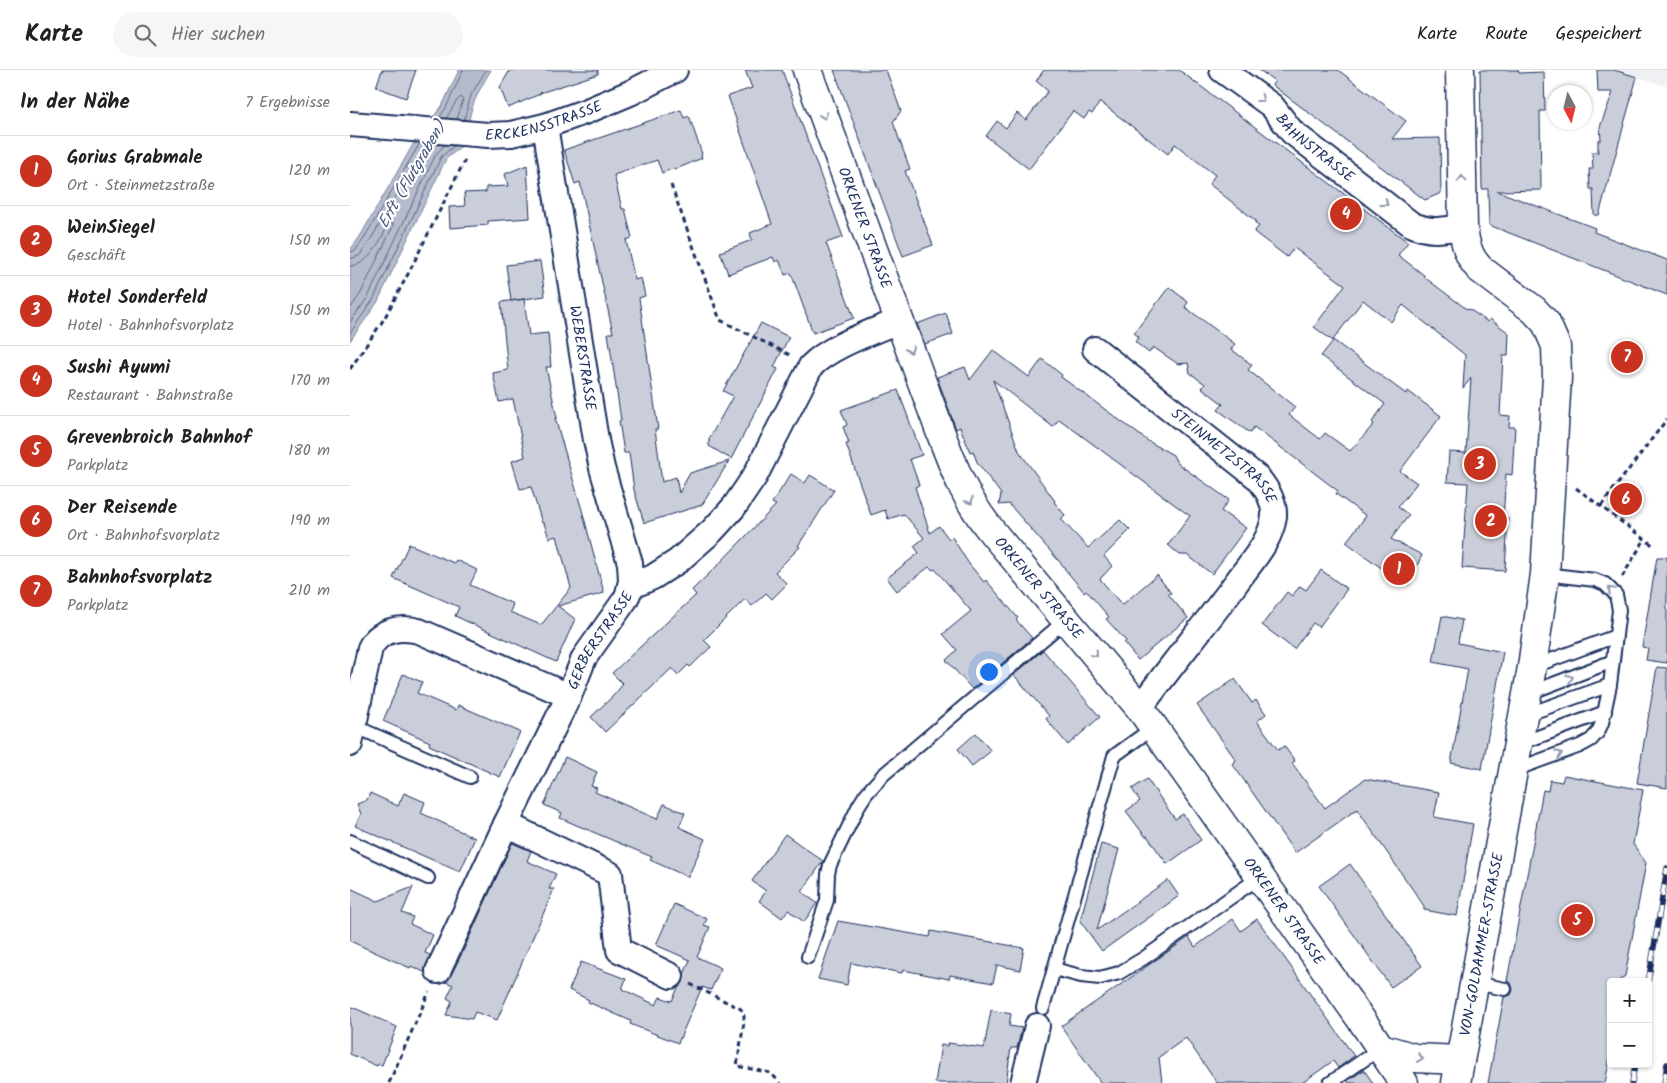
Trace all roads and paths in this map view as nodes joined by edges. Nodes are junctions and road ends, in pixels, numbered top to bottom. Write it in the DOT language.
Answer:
graph roads {
  1 [pos="674,70"];
  2 [pos="807,70"];
  3 [pos="1222,70"];
  4 [pos="1460,70"];
  5 [pos="350,124"];
  6 [pos="545,126"];
  7 [pos="470,155"];
  8 [pos="671,185"];
  9 [pos="1463,227"];
  10 [pos="900,320"];
  11 [pos="1095,349"];
  12 [pos="811,366"];
  13 [pos="350,369"];
  14 [pos="1667,418"];
  15 [pos="1551,475"];
  16 [pos="1601,506"];
  17 [pos="1645,539"];
  18 [pos="1654,546"];
  19 [pos="1545,574"];
  20 [pos="630,587"];
  21 [pos="1613,591"];
  22 [pos="1066,620"];
  23 [pos="1616,636"];
  24 [pos="1613,661"];
  25 [pos="1532,667"];
  26 [pos="1610,685"];
  27 [pos="569,696"];
  28 [pos="1525,705"];
  29 [pos="1605,712"];
  30 [pos="1147,718"];
  31 [pos="352,735"];
  32 [pos="1519,744"];
  33 [pos="1514,770"];
  34 [pos="470,777"];
  35 [pos="506,824"];
  36 [pos="350,841"];
  37 [pos="1260,877"];
  38 [pos="428,878"];
  39 [pos="808,958"];
  40 [pos="1054,969"];
  41 [pos="438,971"];
  42 [pos="672,976"];
  43 [pos="1475,983"];
  44 [pos="1505,989"];
  45 [pos="1040,1017"];
  46 [pos="1381,1048"];
  47 [pos="1458,1072"];
  48 [pos="389,1083"];
  49 [pos="780,1083"];
  50 [pos="1023,1083"];
  51 [pos="1330,1083"];
  52 [pos="1404,1083"];
  1 -- 6 [label="street, ERCKENSSTRASSE"];
  2 -- 10 [label="street, ORKENER STRASSE, one-way"];
  3 -- 9 [label="street, BAHNSTRASSE, one-way"];
  9 -- 4 [label="street, one-way"];
  5 -- 6 [label="street, ERCKENSSTRASSE"];
  6 -- 20 [label="street, WEBERSTRASSE"];
  7 -- 13 [label="path"];
  8 -- 12 [label="path"];
  9 -- 15 [label="street, VON-GOLDAMMER-STRASSE"];
  10 -- 12 [label="street, GERBERSTRASSE"];
  10 -- 22 [label="street, ORKENER STRASSE, one-way"];
  11 -- 30 [label="street, STEINMETZSTRASSE"];
  12 -- 20 [label="street, GERBERSTRASSE"];
  14 -- 16 [label="path"];
  15 -- 16 [label="path"];
  15 -- 19 [label="street, VON-GOLDAMMER-STRASSE"];
  16 -- 17 [label="path"];
  17 -- 18 [label="path"];
  17 -- 21 [label="path"];
  21 -- 19 [label="lane, one-way"];
  19 -- 25 [label="street, VON-GOLDAMMER-STRASSE"];
  20 -- 27 [label="street, GERBERSTRASSE"];
  21 -- 23 [label="lane"];
  22 -- 30 [label="street, ORKENER STRASSE, one-way"];
  22 -- 39 [label="lane"];
  23 -- 24 [label="lane"];
  23 -- 25 [label="lane"];
  24 -- 26 [label="lane"];
  28 -- 24 [label="lane, one-way"];
  25 -- 28 [label="street, VON-GOLDAMMER-STRASSE"];
  26 -- 28 [label="lane"];
  26 -- 29 [label="lane"];
  27 -- 31 [label="street, GERBERSTRASSE"];
  27 -- 35 [label="street"];
  28 -- 32 [label="street, VON-GOLDAMMER-STRASSE"];
  29 -- 32 [label="lane"];
  33 -- 29 [label="lane, one-way"];
  30 -- 37 [label="street, ORKENER STRASSE"];
  30 -- 40 [label="lane"];
  31 -- 34 [label="lane, GERBERSTRASSE"];
  32 -- 33 [label="street, VON-GOLDAMMER-STRASSE"];
  33 -- 43 [label="street, VON-GOLDAMMER-STRASSE"];
  35 -- 41 [label="street"];
  35 -- 42 [label="street"];
  36 -- 38 [label="lane"];
  37 -- 40 [label="lane"];
  37 -- 46 [label="street, ORKENER STRASSE"];
  40 -- 45 [label="lane"];
  41 -- 48 [label="path"];
  42 -- 49 [label="path"];
  43 -- 44 [label="lane"];
  43 -- 47 [label="street, VON-GOLDAMMER-STRASSE"];
  45 -- 50 [label="street"];
  46 -- 47 [label="street, one-way"];
  46 -- 51 [label="lane"];
  46 -- 52 [label="street, ORKENER STRASSE"];
}
